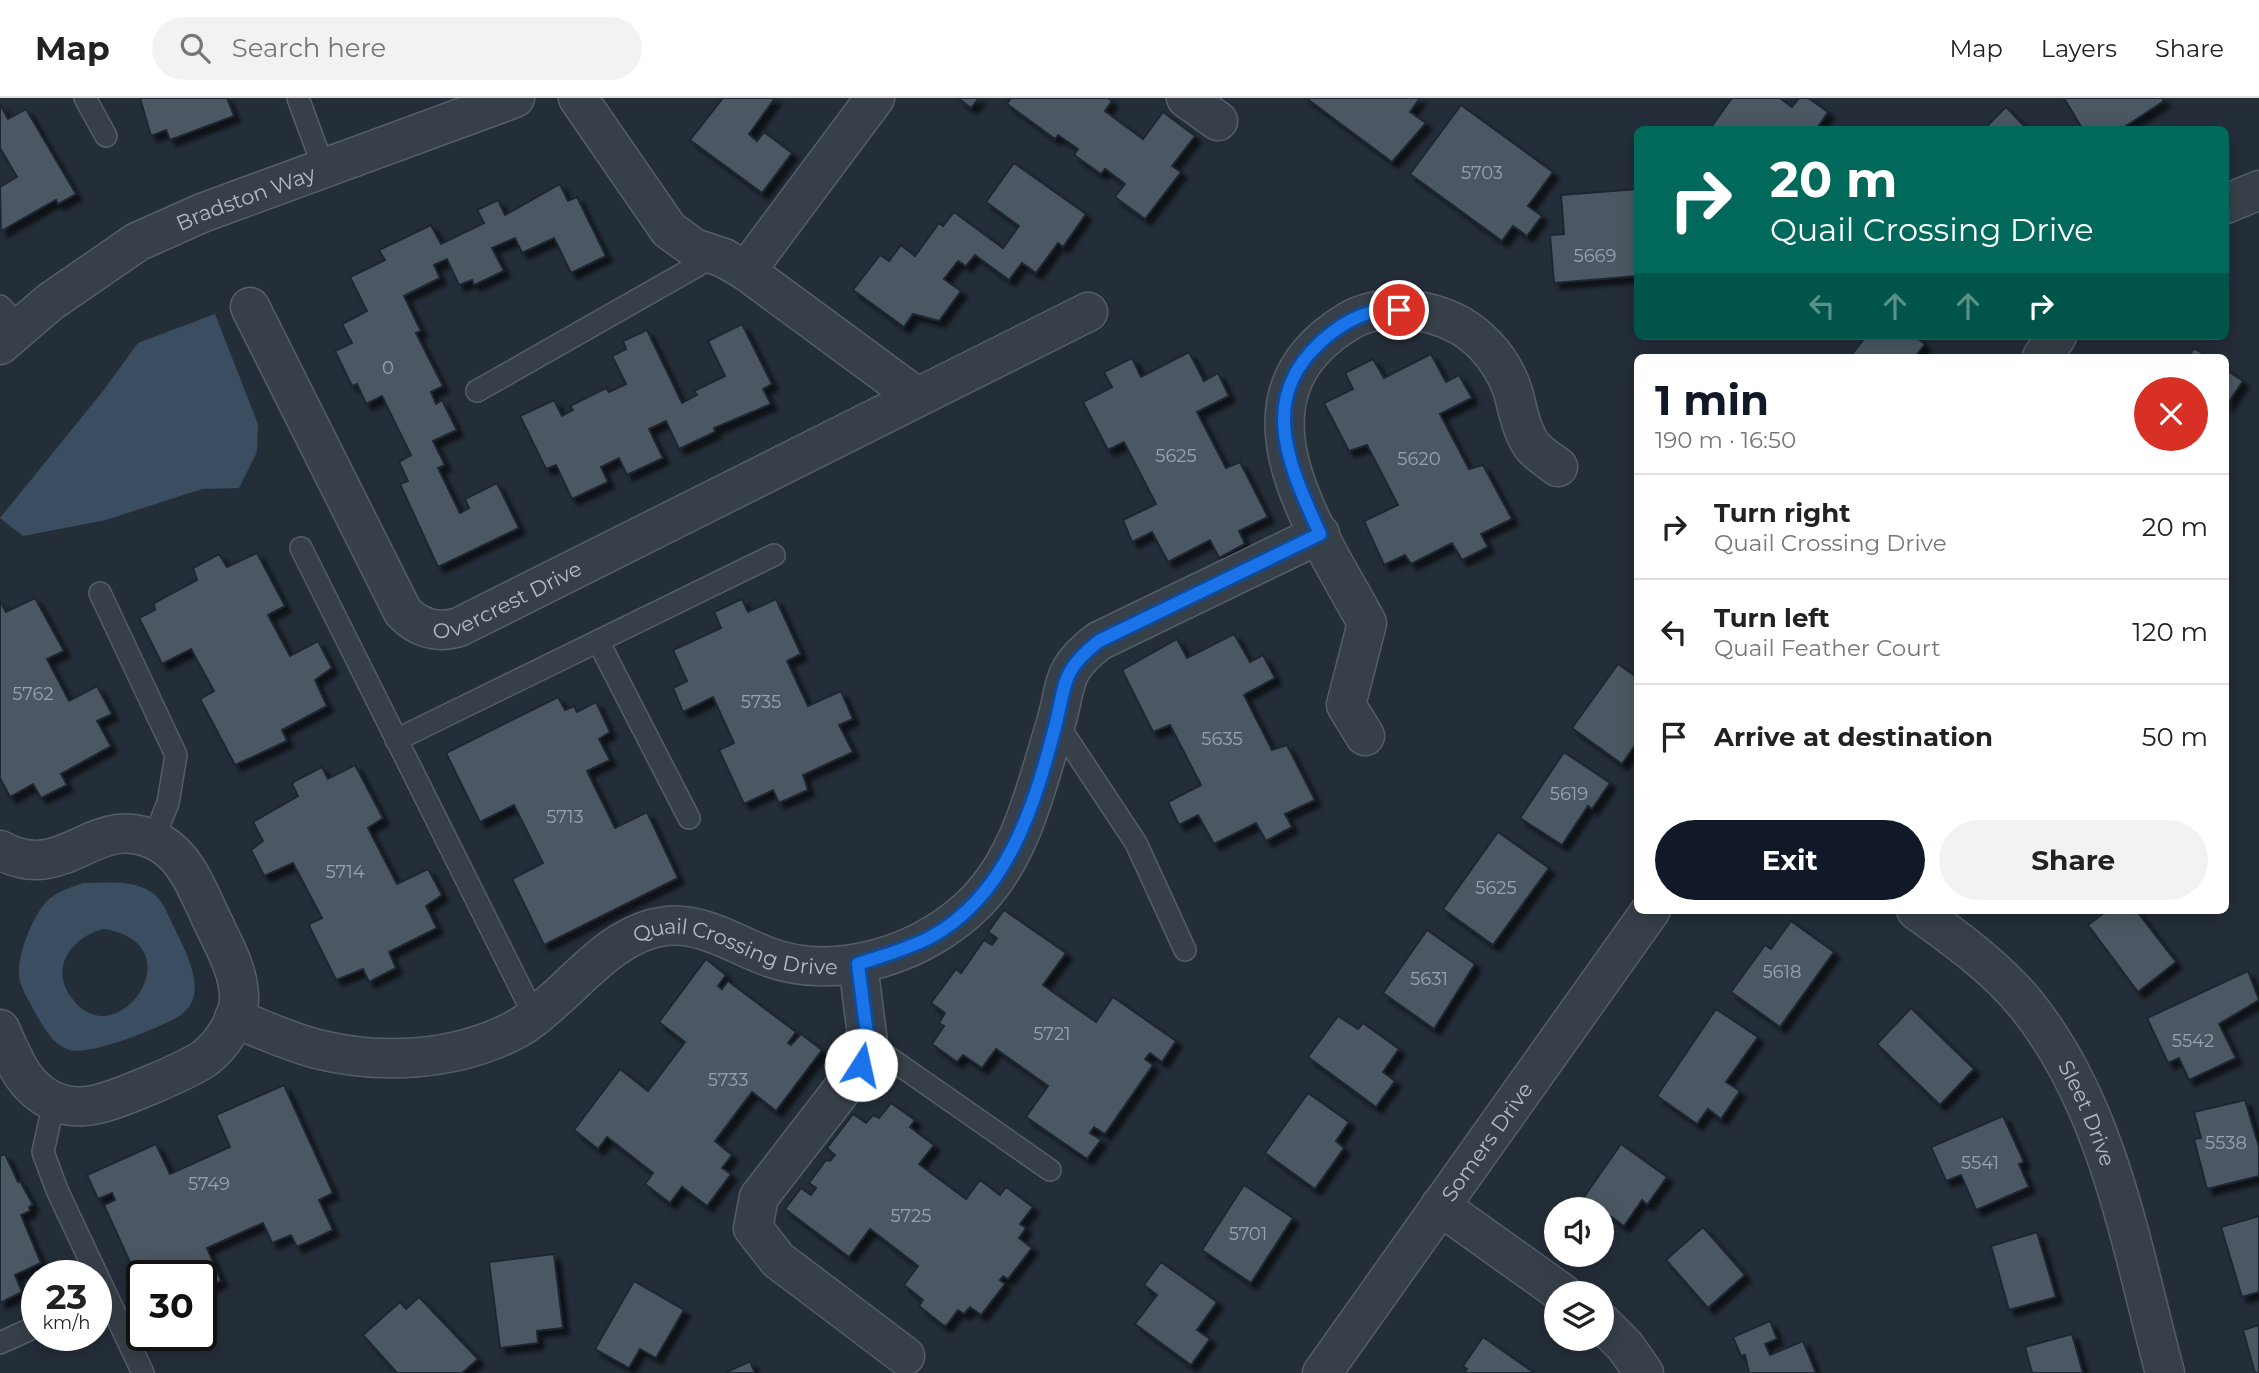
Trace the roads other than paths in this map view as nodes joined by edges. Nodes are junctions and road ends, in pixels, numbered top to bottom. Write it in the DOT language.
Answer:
graph roads {
  1 [pos="85,98"];
  2 [pos="298,98"];
  3 [pos="515,98"];
  4 [pos="578,98"];
  5 [pos="875,98"];
  6 [pos="1186,98"];
  7 [pos="1218,121"];
  8 [pos="106,136"];
  9 [pos="324,169"];
  10 [pos="2259,190"];
  11 [pos="2229,203"];
  12 [pos="731,263"];
  13 [pos="250,307"];
  14 [pos="1088,312"];
  15 [pos="7,326"];
  16 [pos="478,391"];
  17 [pos="917,397"];
  18 [pos="1558,467"];
  19 [pos="1320,534"];
  20 [pos="301,548"];
  21 [pos="774,555"];
  22 [pos="100,593"];
  23 [pos="598,641"];
  24 [pos="1056,722"];
  25 [pos="1366,736"];
  26 [pos="396,740"];
  27 [pos="689,818"];
  28 [pos="153,840"];
  29 [pos="0,850"];
  30 [pos="1648,914"];
  31 [pos="1922,914"];
  32 [pos="1185,950"];
  33 [pos="858,964"];
  34 [pos="535,1017"];
  35 [pos="234,1018"];
  36 [pos="868,1042"];
  37 [pos="5,1053"];
  38 [pos="54,1102"];
  39 [pos="1050,1170"];
  40 [pos="1440,1206"];
  41 [pos="86,1260"];
  42 [pos="1545,1281"];
  43 [pos="112,1317"];
  44 [pos="21,1333"];
  45 [pos="1614,1336"];
  46 [pos="0,1343"];
  47 [pos="905,1356"];
  48 [pos="143,1373"];
  49 [pos="1322,1373"];
  50 [pos="1644,1373"];
  51 [pos="2165,1373"];
  1 -- 8 [label="lane"];
  2 -- 9 [label="lane"];
  3 -- 9 [label="street, Bradston Way"];
  4 -- 12 [label="street"];
  5 -- 12 [label="street"];
  6 -- 7 [label="street"];
  9 -- 15 [label="street, Bradston Way"];
  10 -- 11 [label="street"];
  12 -- 16 [label="lane"];
  12 -- 17 [label="street"];
  13 -- 17 [label="street, Overcrest Drive"];
  14 -- 17 [label="street, Overcrest Drive"];
  18 -- 19 [label="street"];
  19 -- 24 [label="street, Quail Crossing Drive"];
  19 -- 25 [label="street"];
  20 -- 26 [label="lane"];
  21 -- 23 [label="lane"];
  22 -- 28 [label="lane"];
  23 -- 26 [label="lane"];
  23 -- 27 [label="lane"];
  24 -- 32 [label="lane"];
  24 -- 33 [label="street, Quail Crossing Drive"];
  26 -- 34 [label="lane"];
  28 -- 29 [label="street"];
  28 -- 35 [label="street"];
  30 -- 40 [label="street, Somers Drive"];
  31 -- 51 [label="street, Sleet Drive"];
  33 -- 34 [label="street, Quail Crossing Drive"];
  33 -- 36 [label="street"];
  34 -- 35 [label="street, Quail Crossing Drive"];
  35 -- 38 [label="street"];
  36 -- 39 [label="lane"];
  36 -- 47 [label="street"];
  37 -- 38 [label="street"];
  38 -- 41 [label="lane"];
  40 -- 42 [label="street"];
  40 -- 49 [label="street, Somers Drive"];
  43 -- 48 [label="lane"];
  44 -- 46 [label="lane"];
  45 -- 50 [label="street"];
}
